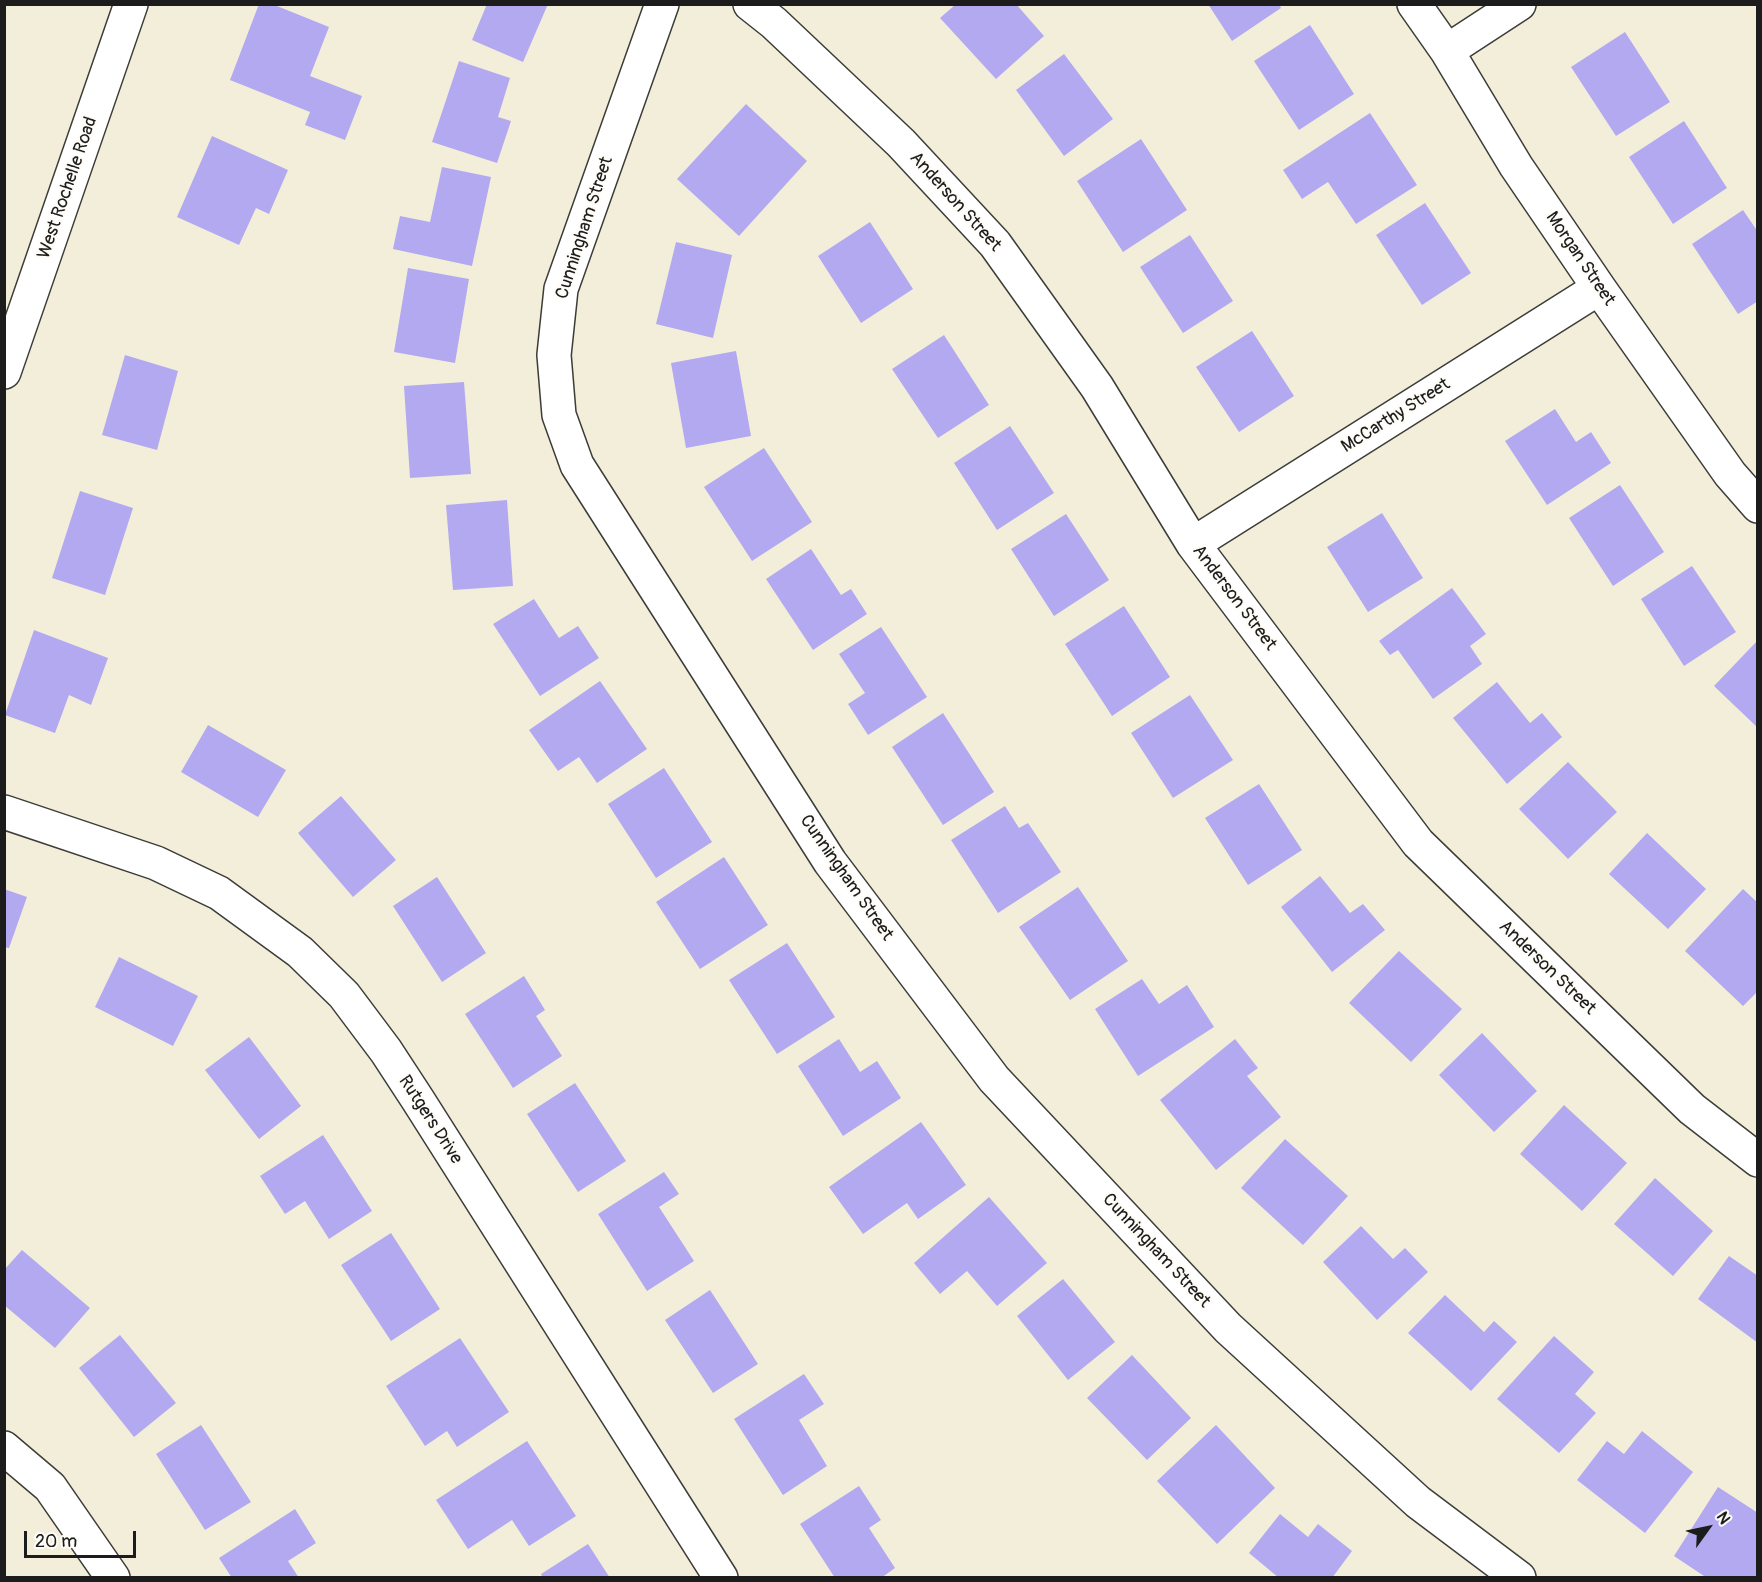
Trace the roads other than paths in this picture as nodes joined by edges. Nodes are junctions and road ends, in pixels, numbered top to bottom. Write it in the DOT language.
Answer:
graph roads {
  1 [pos="131,4"];
  2 [pos="662,4"];
  3 [pos="750,4"];
  4 [pos="1414,4"];
  5 [pos="1519,4"];
  6 [pos="1447,51"];
  7 [pos="1599,288"];
  8 [pos="4,372"];
  9 [pos="1758,506"];
  10 [pos="1193,544"];
  11 [pos="4,812"];
  12 [pos="1758,1160"];
  13 [pos="4,1448"];
  14 [pos="113,1578"];
  15 [pos="721,1578"];
  16 [pos="1519,1578"];
  1 -- 8 [label="street, West Rochelle Road"];
  2 -- 16 [label="street, Cunningham Street"];
  3 -- 10 [label="street, Anderson Street"];
  4 -- 6 [label="street, Morgan Street"];
  5 -- 6 [label="street"];
  6 -- 7 [label="street, Morgan Street"];
  7 -- 9 [label="street, Morgan Street"];
  7 -- 10 [label="street, McCarthy Street"];
  10 -- 12 [label="street, Anderson Street"];
  11 -- 15 [label="street, Rutgers Drive"];
  13 -- 14 [label="street"];
}
